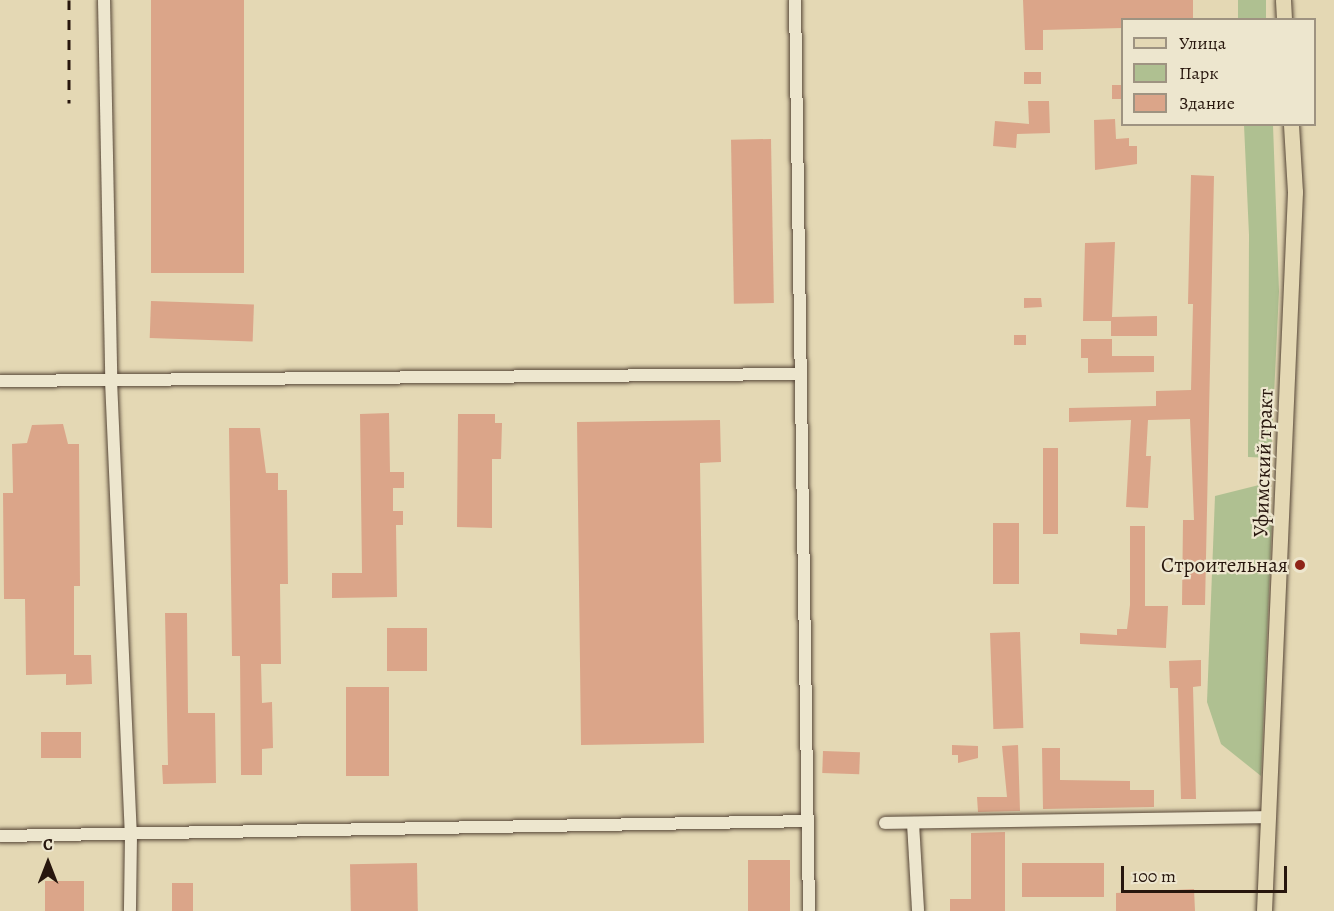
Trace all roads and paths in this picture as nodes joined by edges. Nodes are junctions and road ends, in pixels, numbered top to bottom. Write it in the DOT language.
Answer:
graph roads {
  1 [pos="104,0"];
  2 [pos="795,0"];
  3 [pos="1283,0"];
  4 [pos="1284,18"];
  5 [pos="1291,126"];
  6 [pos="798,374"];
  7 [pos="111,380"];
  8 [pos="0,381"];
  9 [pos="1268,817"];
  10 [pos="808,821"];
  11 [pos="885,823"];
  12 [pos="913,823"];
  13 [pos="131,835"];
  14 [pos="0,836"];
  15 [pos="130,911"];
  16 [pos="809,911"];
  17 [pos="918,911"];
  18 [pos="1264,911"];
  1 -- 7 [label="lane"];
  2 -- 6 [label="lane"];
  3 -- 4 [label="main road"];
  5 -- 9 [label="main road, Уфимский тракт"];
  6 -- 7 [label="lane"];
  6 -- 10 [label="lane"];
  7 -- 8 [label="lane"];
  7 -- 13 [label="lane"];
  9 -- 12 [label="lane"];
  9 -- 18 [label="main road, Уфимский тракт"];
  10 -- 13 [label="lane"];
  10 -- 16 [label="lane"];
  11 -- 12 [label="lane"];
  12 -- 17 [label="lane"];
  13 -- 14 [label="lane"];
  13 -- 15 [label="lane"];
}
